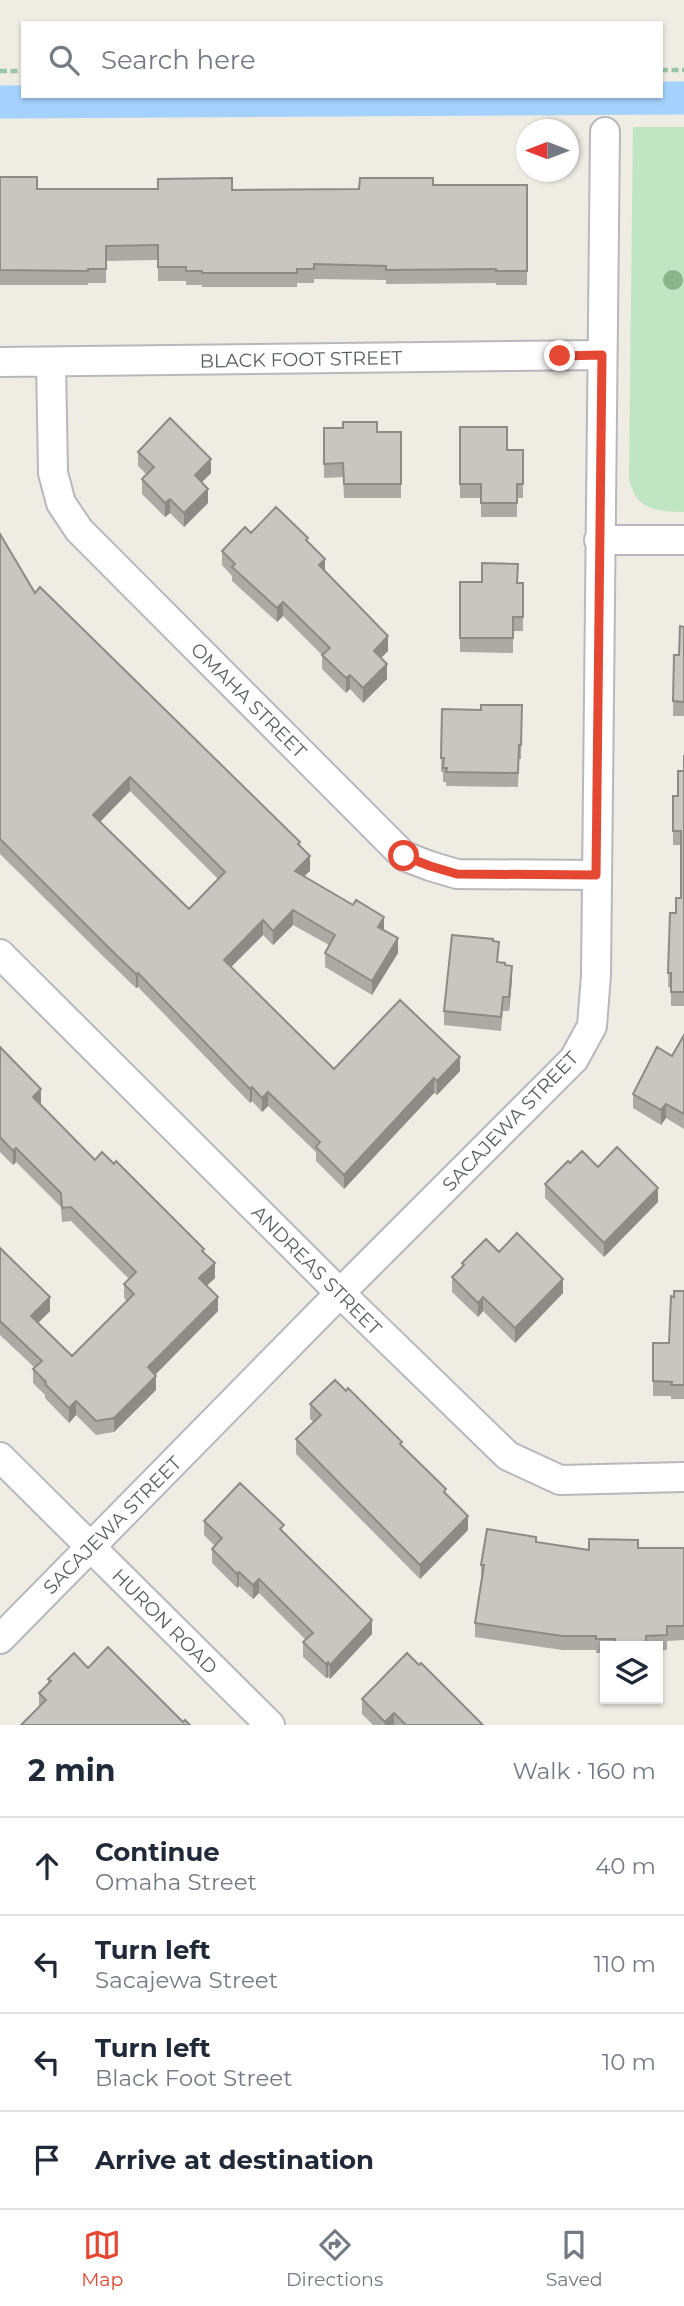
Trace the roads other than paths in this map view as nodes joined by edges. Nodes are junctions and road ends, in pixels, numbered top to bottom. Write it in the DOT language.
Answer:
graph roads {
  1 [pos="605,132"];
  2 [pos="602,355"];
  3 [pos="0,362"];
  4 [pos="51,362"];
  5 [pos="600,540"];
  6 [pos="684,540"];
  7 [pos="596,875"];
  8 [pos="0,954"];
  9 [pos="340,1293"];
  10 [pos="0,1457"];
  11 [pos="684,1477"];
  12 [pos="91,1548"];
  13 [pos="0,1639"];
  14 [pos="270,1725"];
  1 -- 2 [label="street, SACAJEWA STREET"];
  2 -- 4 [label="street, BLACK FOOT STREET"];
  2 -- 5 [label="street, SACAJEWA STREET"];
  3 -- 4 [label="street, BLACK FOOT STREET"];
  4 -- 7 [label="street, OMAHA STREET"];
  5 -- 6 [label="street"];
  5 -- 7 [label="street, SACAJEWA STREET"];
  7 -- 9 [label="street, SACAJEWA STREET"];
  8 -- 9 [label="street, ANDREAS STREET"];
  9 -- 11 [label="street, ANDREAS STREET"];
  9 -- 12 [label="street, SACAJEWA STREET"];
  10 -- 12 [label="street, HURON ROAD"];
  12 -- 13 [label="street, SACAJEWA STREET"];
  12 -- 14 [label="street, HURON ROAD"];
}
